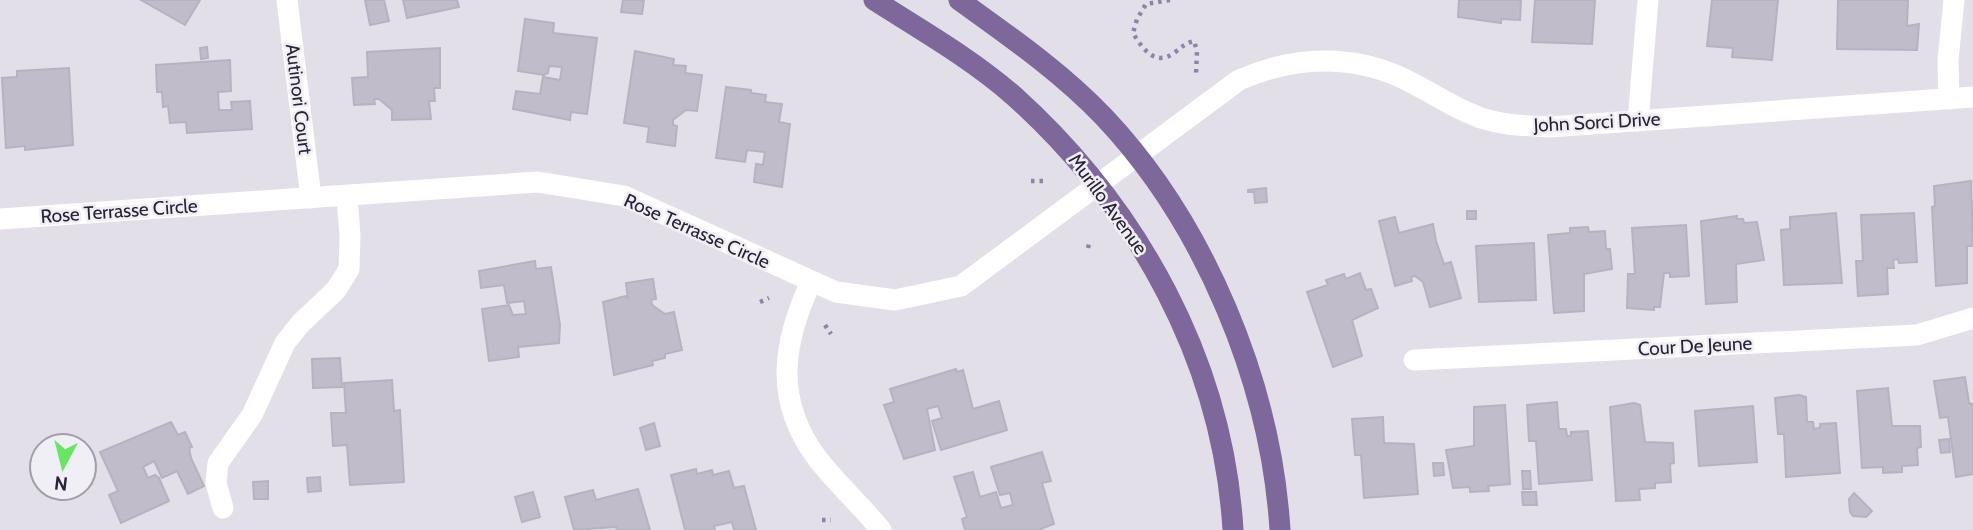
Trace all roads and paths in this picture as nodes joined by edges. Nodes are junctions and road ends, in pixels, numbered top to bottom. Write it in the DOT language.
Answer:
graph roads {
  1 [pos="287,0"];
  2 [pos="874,0"];
  3 [pos="959,0"];
  4 [pos="1170,0"];
  5 [pos="1648,0"];
  6 [pos="1954,0"];
  7 [pos="1196,75"];
  8 [pos="1973,97"];
  9 [pos="1949,99"];
  10 [pos="1638,121"];
  11 [pos="1136,156"];
  12 [pos="1031,181"];
  13 [pos="1043,181"];
  14 [pos="1099,185"];
  15 [pos="346,196"];
  16 [pos="311,198"];
  17 [pos="0,219"];
  18 [pos="1090,240"];
  19 [pos="1088,248"];
  20 [pos="811,282"];
  21 [pos="769,298"];
  22 [pos="760,302"];
  23 [pos="1973,318"];
  24 [pos="825,325"];
  25 [pos="831,334"];
  26 [pos="1414,360"];
  27 [pos="223,508"];
  28 [pos="822,520"];
  29 [pos="831,520"];
  30 [pos="876,528"];
  31 [pos="1233,530"];
  32 [pos="1280,530"];
  1 -- 16 [label="street, Autinori Court"];
  2 -- 14 [label="main road, Murillo Avenue"];
  3 -- 11 [label="main road"];
  4 -- 7 [label="path"];
  5 -- 10 [label="street"];
  6 -- 9 [label="street"];
  8 -- 9 [label="street, John Sorci Drive"];
  9 -- 10 [label="street, John Sorci Drive"];
  10 -- 11 [label="street, John Sorci Drive"];
  11 -- 14 [label="street, Rose Terrasse Circle"];
  11 -- 32 [label="main road"];
  12 -- 13 [label="path"];
  14 -- 20 [label="street, Rose Terrasse Circle"];
  14 -- 31 [label="main road, Murillo Avenue"];
  15 -- 16 [label="street, Rose Terrasse Circle"];
  15 -- 20 [label="street, Rose Terrasse Circle"];
  15 -- 27 [label="street"];
  16 -- 17 [label="street, Rose Terrasse Circle"];
  18 -- 19 [label="path"];
  20 -- 30 [label="street"];
  21 -- 22 [label="path"];
  23 -- 26 [label="street, Cour De Jeune"];
  24 -- 25 [label="path"];
  28 -- 29 [label="path"];
}
